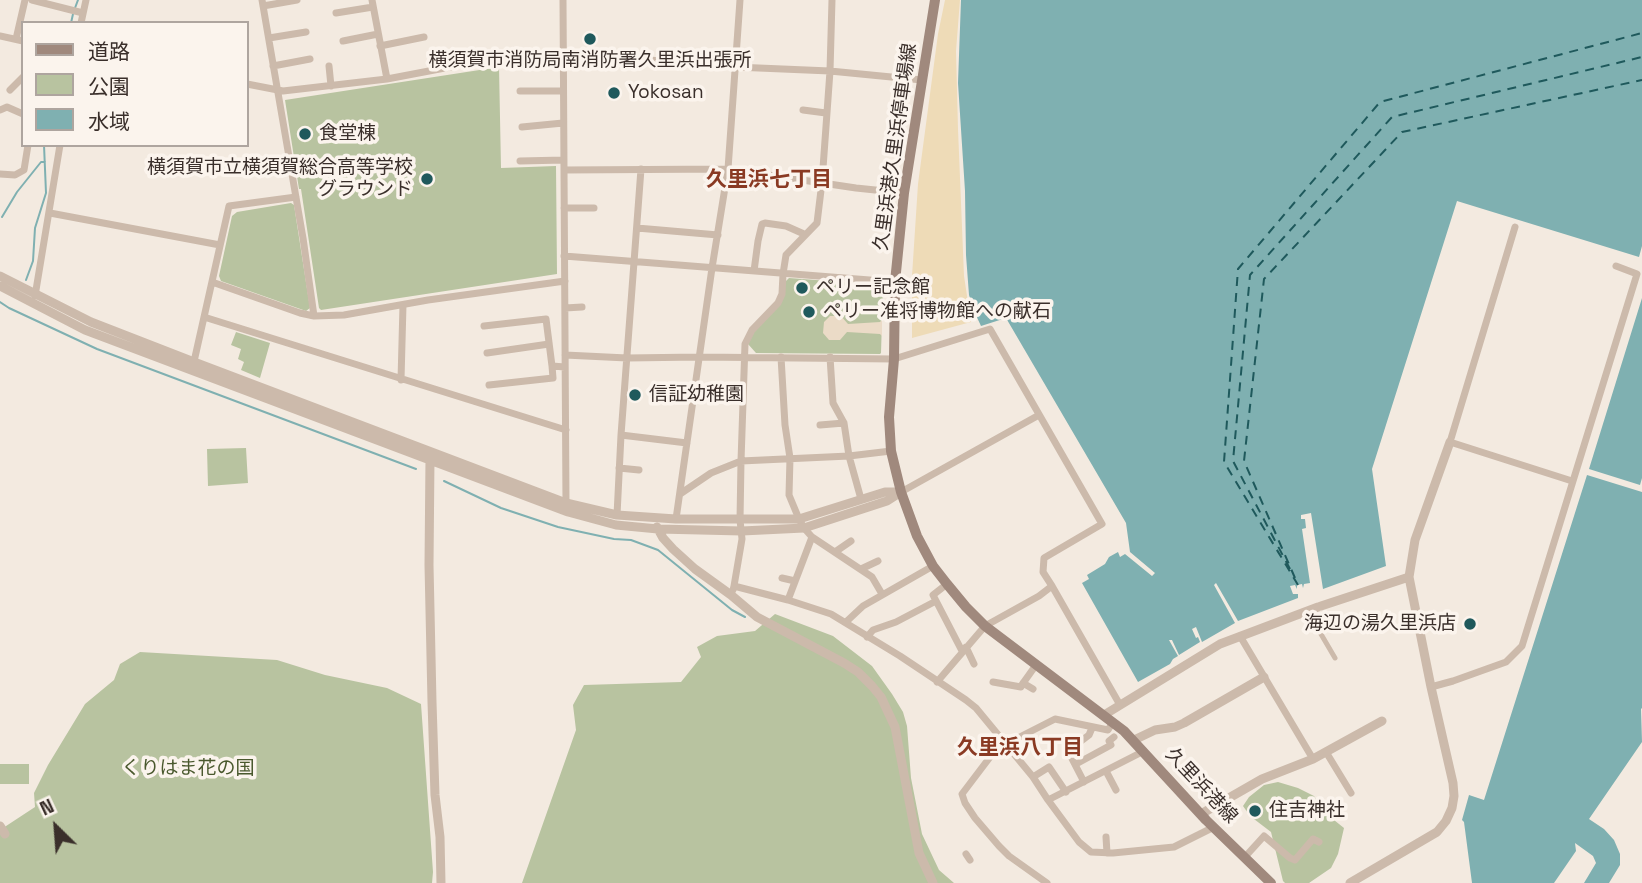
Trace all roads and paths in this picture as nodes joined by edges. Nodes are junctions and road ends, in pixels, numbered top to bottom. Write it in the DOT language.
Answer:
graph roads {
  1 [pos="25,0"];
  2 [pos="32,0"];
  3 [pos="86,0"];
  4 [pos="297,0"];
  5 [pos="563,0"];
  6 [pos="740,0"];
  7 [pos="832,0"];
  8 [pos="935,0"];
  9 [pos="263,3"];
  10 [pos="373,3"];
  11 [pos="83,13"];
  12 [pos="336,13"];
  13 [pos="81,21"];
  14 [pos="306,32"];
  15 [pos="378,34"];
  16 [pos="0,36"];
  17 [pos="424,37"];
  18 [pos="269,38"];
  19 [pos="17,40"];
  20 [pos="343,41"];
  21 [pos="0,43"];
  22 [pos="380,46"];
  23 [pos="563,53"];
  24 [pos="310,59"];
  25 [pos="274,66"];
  26 [pos="329,66"];
  27 [pos="735,67"];
  28 [pos="830,71"];
  29 [pos="21,78"];
  30 [pos="387,79"];
  31 [pos="922,80"];
  32 [pos="248,84"];
  33 [pos="331,86"];
  34 [pos="10,90"];
  35 [pos="278,90"];
  36 [pos="520,91"];
  37 [pos="563,91"];
  38 [pos="0,110"];
  39 [pos="803,110"];
  40 [pos="21,113"];
  41 [pos="826,113"];
  42 [pos="564,123"];
  43 [pos="523,127"];
  44 [pos="28,147"];
  45 [pos="60,147"];
  46 [pos="564,160"];
  47 [pos="520,161"];
  48 [pos="641,169"];
  49 [pos="728,169"];
  50 [pos="564,170"];
  51 [pos="0,174"];
  52 [pos="822,182"];
  53 [pos="904,193"];
  54 [pos="296,197"];
  55 [pos="564,208"];
  56 [pos="594,208"];
  57 [pos="50,213"];
  58 [pos="1515,227"];
  59 [pos="637,229"];
  60 [pos="804,234"];
  61 [pos="718,235"];
  62 [pos="220,245"];
  63 [pos="564,256"];
  64 [pos="634,261"];
  65 [pos="1616,266"];
  66 [pos="712,268"];
  67 [pos="754,271"];
  68 [pos="783,274"];
  69 [pos="0,276"];
  70 [pos="565,281"];
  71 [pos="212,282"];
  72 [pos="895,282"];
  73 [pos="0,286"];
  74 [pos="34,299"];
  75 [pos="403,305"];
  76 [pos="582,307"];
  77 [pos="565,308"];
  78 [pos="314,316"];
  79 [pos="204,317"];
  80 [pos="484,326"];
  81 [pos="549,344"];
  82 [pos="487,353"];
  83 [pos="565,355"];
  84 [pos="699,357"];
  85 [pos="830,357"];
  86 [pos="627,358"];
  87 [pos="744,358"];
  88 [pos="781,358"];
  89 [pos="894,359"];
  90 [pos="193,366"];
  91 [pos="552,366"];
  92 [pos="565,367"];
  93 [pos="401,380"];
  94 [pos="489,385"];
  95 [pos="1039,415"];
  96 [pos="844,423"];
  97 [pos="820,425"];
  98 [pos="566,430"];
  99 [pos="621,435"];
  100 [pos="1450,442"];
  101 [pos="687,443"];
  102 [pos="891,451"];
  103 [pos="431,456"];
  104 [pos="849,456"];
  105 [pos="790,458"];
  106 [pos="741,461"];
  107 [pos="619,468"];
  108 [pos="639,470"];
  109 [pos="1572,481"];
  110 [pos="901,492"];
  111 [pos="680,494"];
  112 [pos="861,499"];
  113 [pos="566,503"];
  114 [pos="617,515"];
  115 [pos="654,519"];
  116 [pos="676,519"];
  117 [pos="740,520"];
  118 [pos="802,524"];
  119 [pos="657,529"];
  120 [pos="742,531"];
  121 [pos="812,537"];
  122 [pos="851,541"];
  123 [pos="835,552"];
  124 [pos="878,561"];
  125 [pos="933,566"];
  126 [pos="861,569"];
  127 [pos="782,578"];
  128 [pos="1409,578"];
  129 [pos="795,581"];
  130 [pos="947,584"];
  131 [pos="1052,586"];
  132 [pos="732,591"];
  133 [pos="883,594"];
  134 [pos="788,600"];
  135 [pos="936,601"];
  136 [pos="846,622"];
  137 [pos="985,626"];
  138 [pos="1318,629"];
  139 [pos="867,636"];
  140 [pos="1240,636"];
  141 [pos="964,649"];
  142 [pos="1335,658"];
  143 [pos="974,664"];
  144 [pos="1036,666"];
  145 [pos="1264,677"];
  146 [pos="937,682"];
  147 [pos="993,682"];
  148 [pos="1020,687"];
  149 [pos="1431,687"];
  150 [pos="1033,689"];
  151 [pos="1120,705"];
  152 [pos="1108,719"];
  153 [pos="1382,721"];
  154 [pos="1092,728"];
  155 [pos="1114,737"];
  156 [pos="1134,740"];
  157 [pos="1004,742"];
  158 [pos="1144,751"];
  159 [pos="1326,752"];
  160 [pos="1313,759"];
  161 [pos="1076,764"];
  162 [pos="1106,771"];
  163 [pos="1033,777"];
  164 [pos="1084,782"];
  165 [pos="1116,790"];
  166 [pos="1066,792"];
  167 [pos="1351,793"];
  168 [pos="1048,800"];
  169 [pos="1201,814"];
  170 [pos="1214,827"];
  171 [pos="1105,837"];
  172 [pos="1319,842"];
  173 [pos="1107,853"];
  174 [pos="1244,858"];
  175 [pos="441,883"];
  176 [pos="933,883"];
  177 [pos="1047,883"];
  178 [pos="1271,883"];
  179 [pos="1350,883"];
  1 -- 19 [label="street"];
  2 -- 11 [label="street"];
  3 -- 11 [label="street"];
  4 -- 9 [label="street"];
  5 -- 23 [label="street"];
  6 -- 27 [label="street"];
  7 -- 28 [label="street"];
  8 -- 31 [label="main road, 久里浜港久里浜停車場線"];
  9 -- 18 [label="street"];
  10 -- 12 [label="street"];
  10 -- 15 [label="street"];
  11 -- 13 [label="street"];
  14 -- 18 [label="street"];
  15 -- 20 [label="street"];
  15 -- 22 [label="street"];
  16 -- 19 [label="street"];
  17 -- 22 [label="street"];
  18 -- 25 [label="street"];
  19 -- 21 [label="street"];
  22 -- 30 [label="street"];
  23 -- 27 [label="street"];
  23 -- 30 [label="street"];
  23 -- 37 [label="street"];
  24 -- 25 [label="street"];
  25 -- 35 [label="street"];
  26 -- 33 [label="street"];
  27 -- 28 [label="street"];
  27 -- 49 [label="street"];
  28 -- 31 [label="street"];
  28 -- 41 [label="street"];
  29 -- 34 [label="street"];
  30 -- 33 [label="street"];
  31 -- 53 [label="main road, 久里浜港久里浜停車場線"];
  32 -- 35 [label="street"];
  33 -- 35 [label="street"];
  35 -- 54 [label="street"];
  36 -- 37 [label="street"];
  37 -- 42 [label="street"];
  38 -- 40 [label="street"];
  39 -- 41 [label="street"];
  41 -- 52 [label="street"];
  42 -- 43 [label="street"];
  42 -- 46 [label="street"];
  44 -- 51 [label="street"];
  45 -- 57 [label="street"];
  46 -- 47 [label="street"];
  46 -- 50 [label="street"];
  48 -- 49 [label="street"];
  48 -- 50 [label="street"];
  48 -- 59 [label="street"];
  49 -- 52 [label="street"];
  49 -- 61 [label="street"];
  50 -- 55 [label="street"];
  52 -- 53 [label="street"];
  52 -- 60 [label="street"];
  53 -- 72 [label="main road, 久里浜港久里浜停車場線"];
  54 -- 62 [label="street"];
  54 -- 78 [label="street"];
  55 -- 56 [label="street"];
  55 -- 63 [label="street"];
  57 -- 62 [label="street"];
  57 -- 74 [label="street"];
  58 -- 100 [label="street"];
  59 -- 61 [label="street"];
  59 -- 64 [label="street"];
  60 -- 67 [label="street"];
  60 -- 68 [label="street"];
  61 -- 66 [label="street"];
  62 -- 71 [label="street"];
  63 -- 64 [label="street"];
  63 -- 70 [label="street"];
  64 -- 66 [label="street"];
  64 -- 86 [label="street"];
  65 -- 109 [label="street"];
  66 -- 67 [label="street"];
  66 -- 84 [label="street"];
  67 -- 68 [label="street"];
  68 -- 72 [label="street"];
  68 -- 87 [label="street"];
  69 -- 74 [label="street"];
  70 -- 75 [label="street"];
  70 -- 77 [label="street"];
  71 -- 78 [label="street"];
  71 -- 79 [label="street"];
  72 -- 89 [label="main road, 久里浜港久里浜停車場線"];
  73 -- 74 [label="street"];
  74 -- 90 [label="street"];
  75 -- 78 [label="street"];
  75 -- 93 [label="street"];
  76 -- 77 [label="street"];
  77 -- 83 [label="street"];
  79 -- 90 [label="street"];
  79 -- 93 [label="street"];
  80 -- 81 [label="street"];
  81 -- 82 [label="street"];
  81 -- 91 [label="street"];
  83 -- 86 [label="street"];
  83 -- 92 [label="street"];
  84 -- 86 [label="street"];
  84 -- 87 [label="street"];
  84 -- 101 [label="street"];
  85 -- 88 [label="street"];
  85 -- 89 [label="street"];
  85 -- 96 [label="street"];
  86 -- 99 [label="street"];
  87 -- 88 [label="street"];
  87 -- 106 [label="street"];
  88 -- 105 [label="street"];
  89 -- 95 [label="street"];
  89 -- 102 [label="main road, 久里浜港久里浜停車場線"];
  90 -- 103 [label="street"];
  91 -- 92 [label="street"];
  91 -- 94 [label="street"];
  92 -- 98 [label="street"];
  93 -- 98 [label="street"];
  95 -- 110 [label="street"];
  95 -- 131 [label="street"];
  96 -- 97 [label="street"];
  96 -- 104 [label="street"];
  98 -- 113 [label="street"];
  99 -- 101 [label="street"];
  99 -- 107 [label="street"];
  100 -- 109 [label="street"];
  100 -- 128 [label="street"];
  101 -- 111 [label="street"];
  102 -- 104 [label="street"];
  102 -- 110 [label="main road, 久里浜港久里浜停車場線"];
  103 -- 113 [label="street"];
  103 -- 119 [label="street"];
  103 -- 175 [label="street"];
  104 -- 105 [label="street"];
  104 -- 112 [label="street"];
  105 -- 106 [label="street"];
  105 -- 118 [label="street"];
  106 -- 111 [label="street"];
  106 -- 117 [label="street"];
  107 -- 108 [label="street"];
  107 -- 114 [label="street"];
  109 -- 149 [label="street"];
  110 -- 112 [label="street"];
  110 -- 118 [label="street"];
  110 -- 125 [label="main road, 久里浜港久里浜停車場線"];
  111 -- 116 [label="street"];
  112 -- 118 [label="street"];
  113 -- 114 [label="street"];
  114 -- 115 [label="street"];
  115 -- 116 [label="street"];
  115 -- 119 [label="street"];
  116 -- 117 [label="street"];
  117 -- 118 [label="street"];
  117 -- 120 [label="street"];
  118 -- 120 [label="street"];
  118 -- 121 [label="street"];
  119 -- 120 [label="street"];
  119 -- 132 [label="street"];
  120 -- 132 [label="street"];
  121 -- 123 [label="street"];
  121 -- 129 [label="street"];
  122 -- 123 [label="street"];
  123 -- 126 [label="street"];
  124 -- 126 [label="street"];
  125 -- 130 [label="main road, 久里浜港久里浜停車場線"];
  125 -- 133 [label="street"];
  126 -- 133 [label="street"];
  127 -- 129 [label="street"];
  128 -- 140 [label="street"];
  128 -- 149 [label="street"];
  129 -- 134 [label="street"];
  130 -- 135 [label="street"];
  130 -- 137 [label="main road, 久里浜港久里浜停車場線"];
  131 -- 137 [label="street"];
  131 -- 151 [label="street"];
  132 -- 134 [label="street"];
  132 -- 176 [label="street"];
  133 -- 136 [label="street"];
  134 -- 136 [label="street"];
  135 -- 139 [label="street"];
  135 -- 141 [label="street"];
  136 -- 139 [label="street"];
  137 -- 141 [label="street"];
  137 -- 144 [label="main road, 久里浜港久里浜停車場線"];
  138 -- 142 [label="street"];
  139 -- 146 [label="street"];
  140 -- 145 [label="street"];
  140 -- 151 [label="street"];
  141 -- 143 [label="street"];
  141 -- 146 [label="street"];
  144 -- 148 [label="street"];
  144 -- 152 [label="main road, 久里浜港久里浜停車場線"];
  145 -- 156 [label="street"];
  145 -- 160 [label="street"];
  146 -- 157 [label="street"];
  147 -- 148 [label="street"];
  148 -- 150 [label="street"];
  149 -- 179 [label="street"];
  151 -- 152 [label="street"];
  152 -- 154 [label="street"];
  152 -- 156 [label="main road, 久里浜港線"];
  153 -- 159 [label="street"];
  154 -- 157 [label="street"];
  154 -- 161 [label="street"];
  155 -- 161 [label="street"];
  156 -- 158 [label="main road, 久里浜港線"];
  157 -- 163 [label="street"];
  157 -- 177 [label="street"];
  158 -- 162 [label="street"];
  158 -- 169 [label="main road, 久里浜港線"];
  159 -- 160 [label="street"];
  159 -- 167 [label="street"];
  160 -- 169 [label="street"];
  161 -- 164 [label="street"];
  162 -- 164 [label="street"];
  162 -- 165 [label="street"];
  163 -- 166 [label="street"];
  163 -- 168 [label="street"];
  164 -- 166 [label="street"];
  166 -- 168 [label="street"];
  168 -- 173 [label="street"];
  169 -- 170 [label="main road, 久里浜港線"];
  170 -- 173 [label="street"];
  170 -- 174 [label="main road, 久里浜港線"];
  171 -- 173 [label="street"];
  172 -- 174 [label="street"];
  174 -- 178 [label="main road, 久里浜港線"];
}
